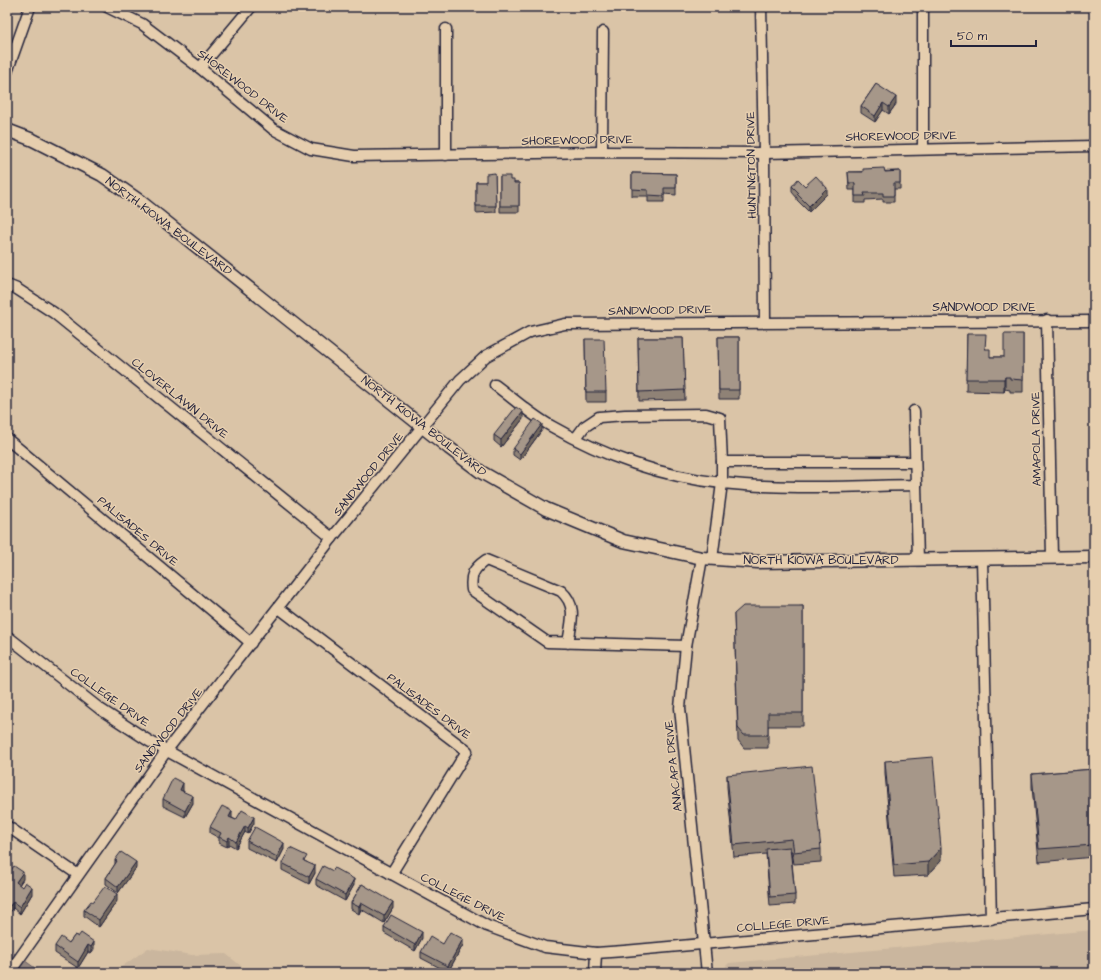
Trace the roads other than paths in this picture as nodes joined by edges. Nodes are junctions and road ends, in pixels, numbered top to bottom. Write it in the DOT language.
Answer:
graph roads {
  1 [pos="30,7"];
  2 [pos="107,7"];
  3 [pos="251,7"];
  4 [pos="761,7"];
  5 [pos="923,7"];
  6 [pos="446,29"];
  7 [pos="603,32"];
  8 [pos="200,68"];
  9 [pos="7,72"];
  10 [pos="7,130"];
  11 [pos="1094,146"];
  12 [pos="923,148"];
  13 [pos="602,152"];
  14 [pos="764,153"];
  15 [pos="446,155"];
  16 [pos="7,286"];
  17 [pos="1047,320"];
  18 [pos="1094,321"];
  19 [pos="764,322"];
  20 [pos="496,385"];
  21 [pos="914,411"];
  22 [pos="423,427"];
  23 [pos="576,438"];
  24 [pos="7,439"];
  25 [pos="722,462"];
  26 [pos="915,462"];
  27 [pos="722,483"];
  28 [pos="916,485"];
  29 [pos="332,538"];
  30 [pos="1052,557"];
  31 [pos="1094,557"];
  32 [pos="707,558"];
  33 [pos="982,558"];
  34 [pos="918,560"];
  35 [pos="279,608"];
  36 [pos="7,636"];
  37 [pos="251,643"];
  38 [pos="568,643"];
  39 [pos="686,646"];
  40 [pos="167,750"];
  41 [pos="7,826"];
  42 [pos="77,874"];
  43 [pos="392,874"];
  44 [pos="1094,909"];
  45 [pos="991,918"];
  46 [pos="705,944"];
  47 [pos="596,953"];
  48 [pos="9,973"];
  49 [pos="595,973"];
  50 [pos="707,973"];
  1 -- 9 [label="street"];
  2 -- 8 [label="street, SHOREWOOD DRIVE"];
  3 -- 8 [label="street"];
  4 -- 14 [label="street, HUNTINGTON DRIVE"];
  5 -- 12 [label="street"];
  6 -- 15 [label="street"];
  7 -- 13 [label="street"];
  8 -- 15 [label="street, SHOREWOOD DRIVE"];
  10 -- 22 [label="street, NORTH KIOWA BOULEVARD"];
  11 -- 12 [label="street, SHOREWOOD DRIVE"];
  12 -- 14 [label="street, SHOREWOOD DRIVE"];
  13 -- 14 [label="street, SHOREWOOD DRIVE"];
  13 -- 15 [label="street, SHOREWOOD DRIVE"];
  14 -- 19 [label="street, HUNTINGTON DRIVE"];
  16 -- 29 [label="street, CLOVERLAWN DRIVE"];
  17 -- 18 [label="street, SANDWOOD DRIVE"];
  17 -- 19 [label="street, SANDWOOD DRIVE"];
  17 -- 30 [label="street, AMAPOLA DRIVE"];
  19 -- 22 [label="street, SANDWOOD DRIVE"];
  20 -- 23 [label="street"];
  21 -- 26 [label="street"];
  22 -- 29 [label="street, SANDWOOD DRIVE"];
  22 -- 32 [label="street, NORTH KIOWA BOULEVARD"];
  23 -- 25 [label="street, ANACAPA DRIVE"];
  23 -- 27 [label="street"];
  24 -- 37 [label="street, PALISADES DRIVE"];
  25 -- 26 [label="street"];
  25 -- 27 [label="street, ANACAPA DRIVE"];
  26 -- 28 [label="street"];
  27 -- 28 [label="street"];
  27 -- 32 [label="street, ANACAPA DRIVE"];
  28 -- 34 [label="street"];
  29 -- 35 [label="street, SANDWOOD DRIVE"];
  30 -- 31 [label="street, NORTH KIOWA BOULEVARD"];
  30 -- 33 [label="street, NORTH KIOWA BOULEVARD"];
  32 -- 34 [label="street, NORTH KIOWA BOULEVARD"];
  32 -- 39 [label="street, ANACAPA DRIVE"];
  33 -- 34 [label="street, NORTH KIOWA BOULEVARD"];
  33 -- 45 [label="street"];
  35 -- 37 [label="street, SANDWOOD DRIVE"];
  35 -- 43 [label="street, PALISADES DRIVE"];
  36 -- 40 [label="street, COLLEGE DRIVE"];
  37 -- 40 [label="street, SANDWOOD DRIVE"];
  38 -- 38 [label="street"];
  38 -- 39 [label="street"];
  39 -- 46 [label="street, ANACAPA DRIVE"];
  40 -- 42 [label="street, SANDWOOD DRIVE"];
  40 -- 43 [label="street, COLLEGE DRIVE"];
  41 -- 42 [label="street"];
  42 -- 48 [label="street, SANDWOOD DRIVE"];
  43 -- 47 [label="street, COLLEGE DRIVE"];
  44 -- 45 [label="street, COLLEGE DRIVE"];
  45 -- 46 [label="street, COLLEGE DRIVE"];
  46 -- 47 [label="street, COLLEGE DRIVE"];
  46 -- 50 [label="street, ANACAPA DRIVE"];
  47 -- 49 [label="street"];
}
